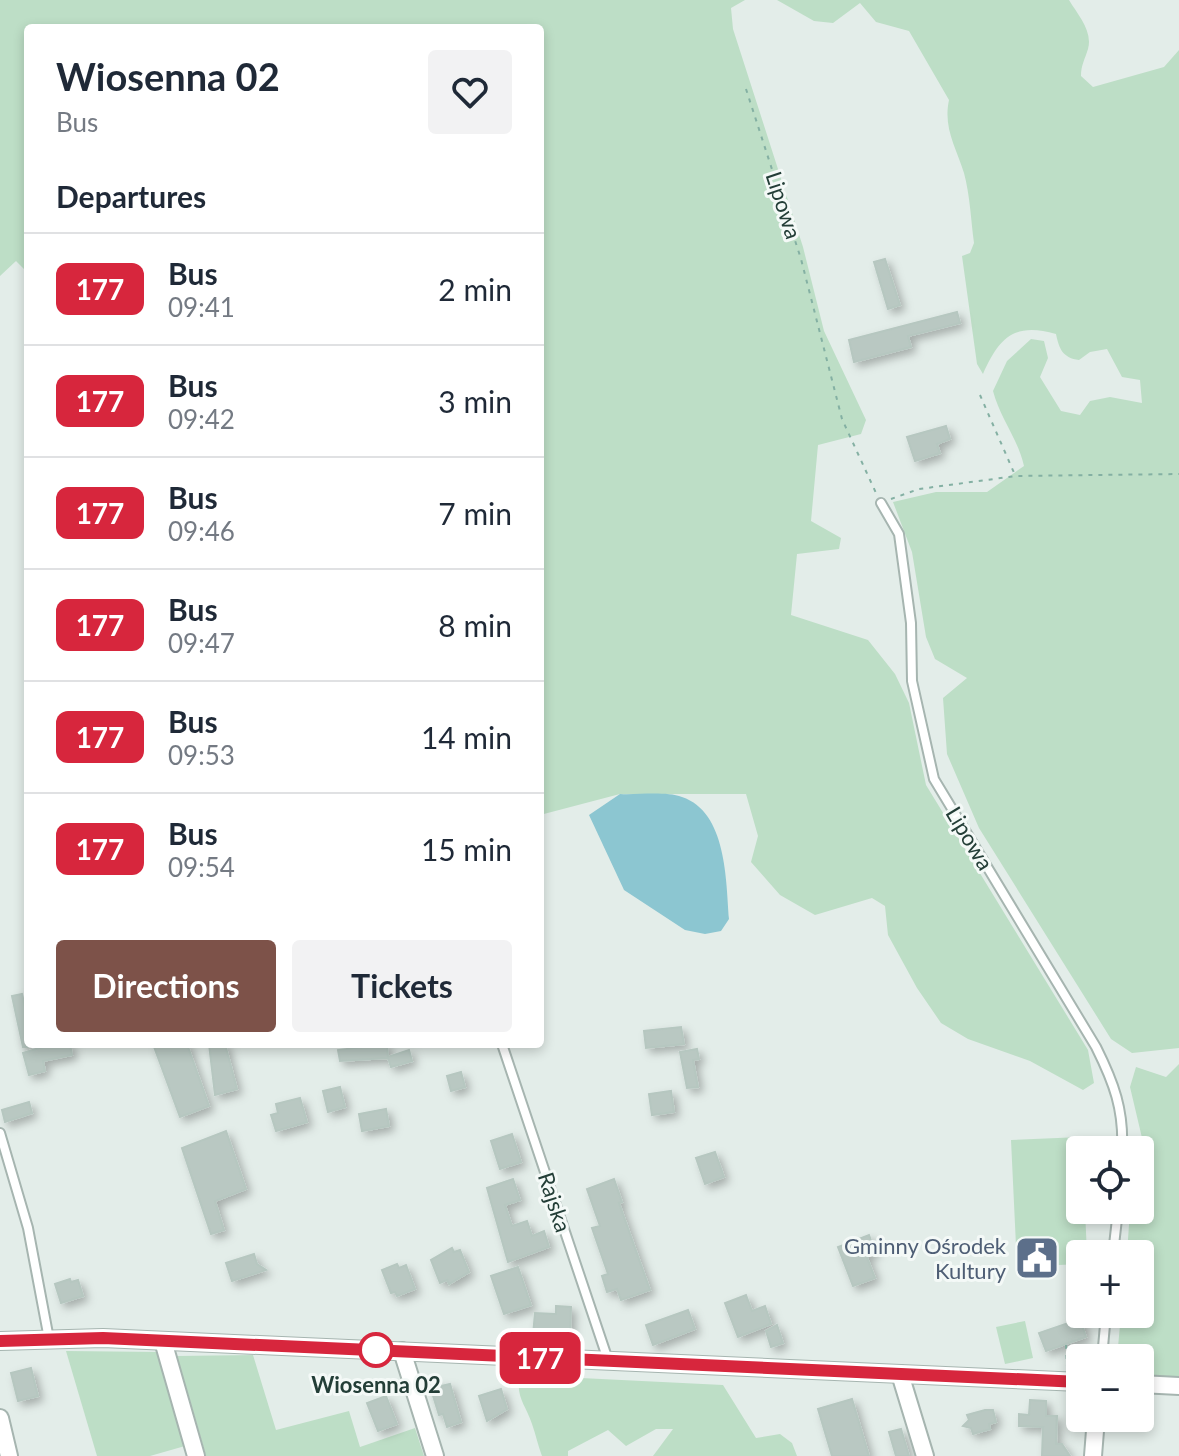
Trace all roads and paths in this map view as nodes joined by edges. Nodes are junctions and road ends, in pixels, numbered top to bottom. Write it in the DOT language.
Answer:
graph roads {
  1 [pos="746,89"];
  2 [pos="980,395"];
  3 [pos="1179,474"];
  4 [pos="1016,476"];
  5 [pos="881,503"];
  6 [pos="503,1048"];
  7 [pos="0,1133"];
  8 [pos="1122,1136"];
  9 [pos="49,1339"];
  10 [pos="0,1341"];
  11 [pos="163,1341"];
  12 [pos="402,1351"];
  13 [pos="608,1360"];
  14 [pos="900,1374"];
  15 [pos="1066,1377"];
  16 [pos="1154,1385"];
  17 [pos="1179,1386"];
  18 [pos="0,1418"];
  19 [pos="1095,1432"];
  20 [pos="9,1456"];
  21 [pos="196,1456"];
  22 [pos="435,1456"];
  23 [pos="925,1456"];
  24 [pos="1093,1456"];
  1 -- 5 [label="path, Lipowa"];
  2 -- 4 [label="path"];
  3 -- 4 [label="path"];
  4 -- 5 [label="path"];
  5 -- 8 [label="lane, Lipowa"];
  6 -- 13 [label="lane, Rajska"];
  7 -- 9 [label="lane"];
  9 -- 10 [label="street"];
  9 -- 11 [label="street"];
  11 -- 12 [label="street"];
  11 -- 21 [label="street"];
  12 -- 13 [label="street"];
  12 -- 22 [label="street"];
  13 -- 14 [label="street"];
  14 -- 15 [label="street"];
  14 -- 23 [label="street"];
  16 -- 17 [label="street"];
  18 -- 20 [label="street"];
  19 -- 24 [label="street"];
}
